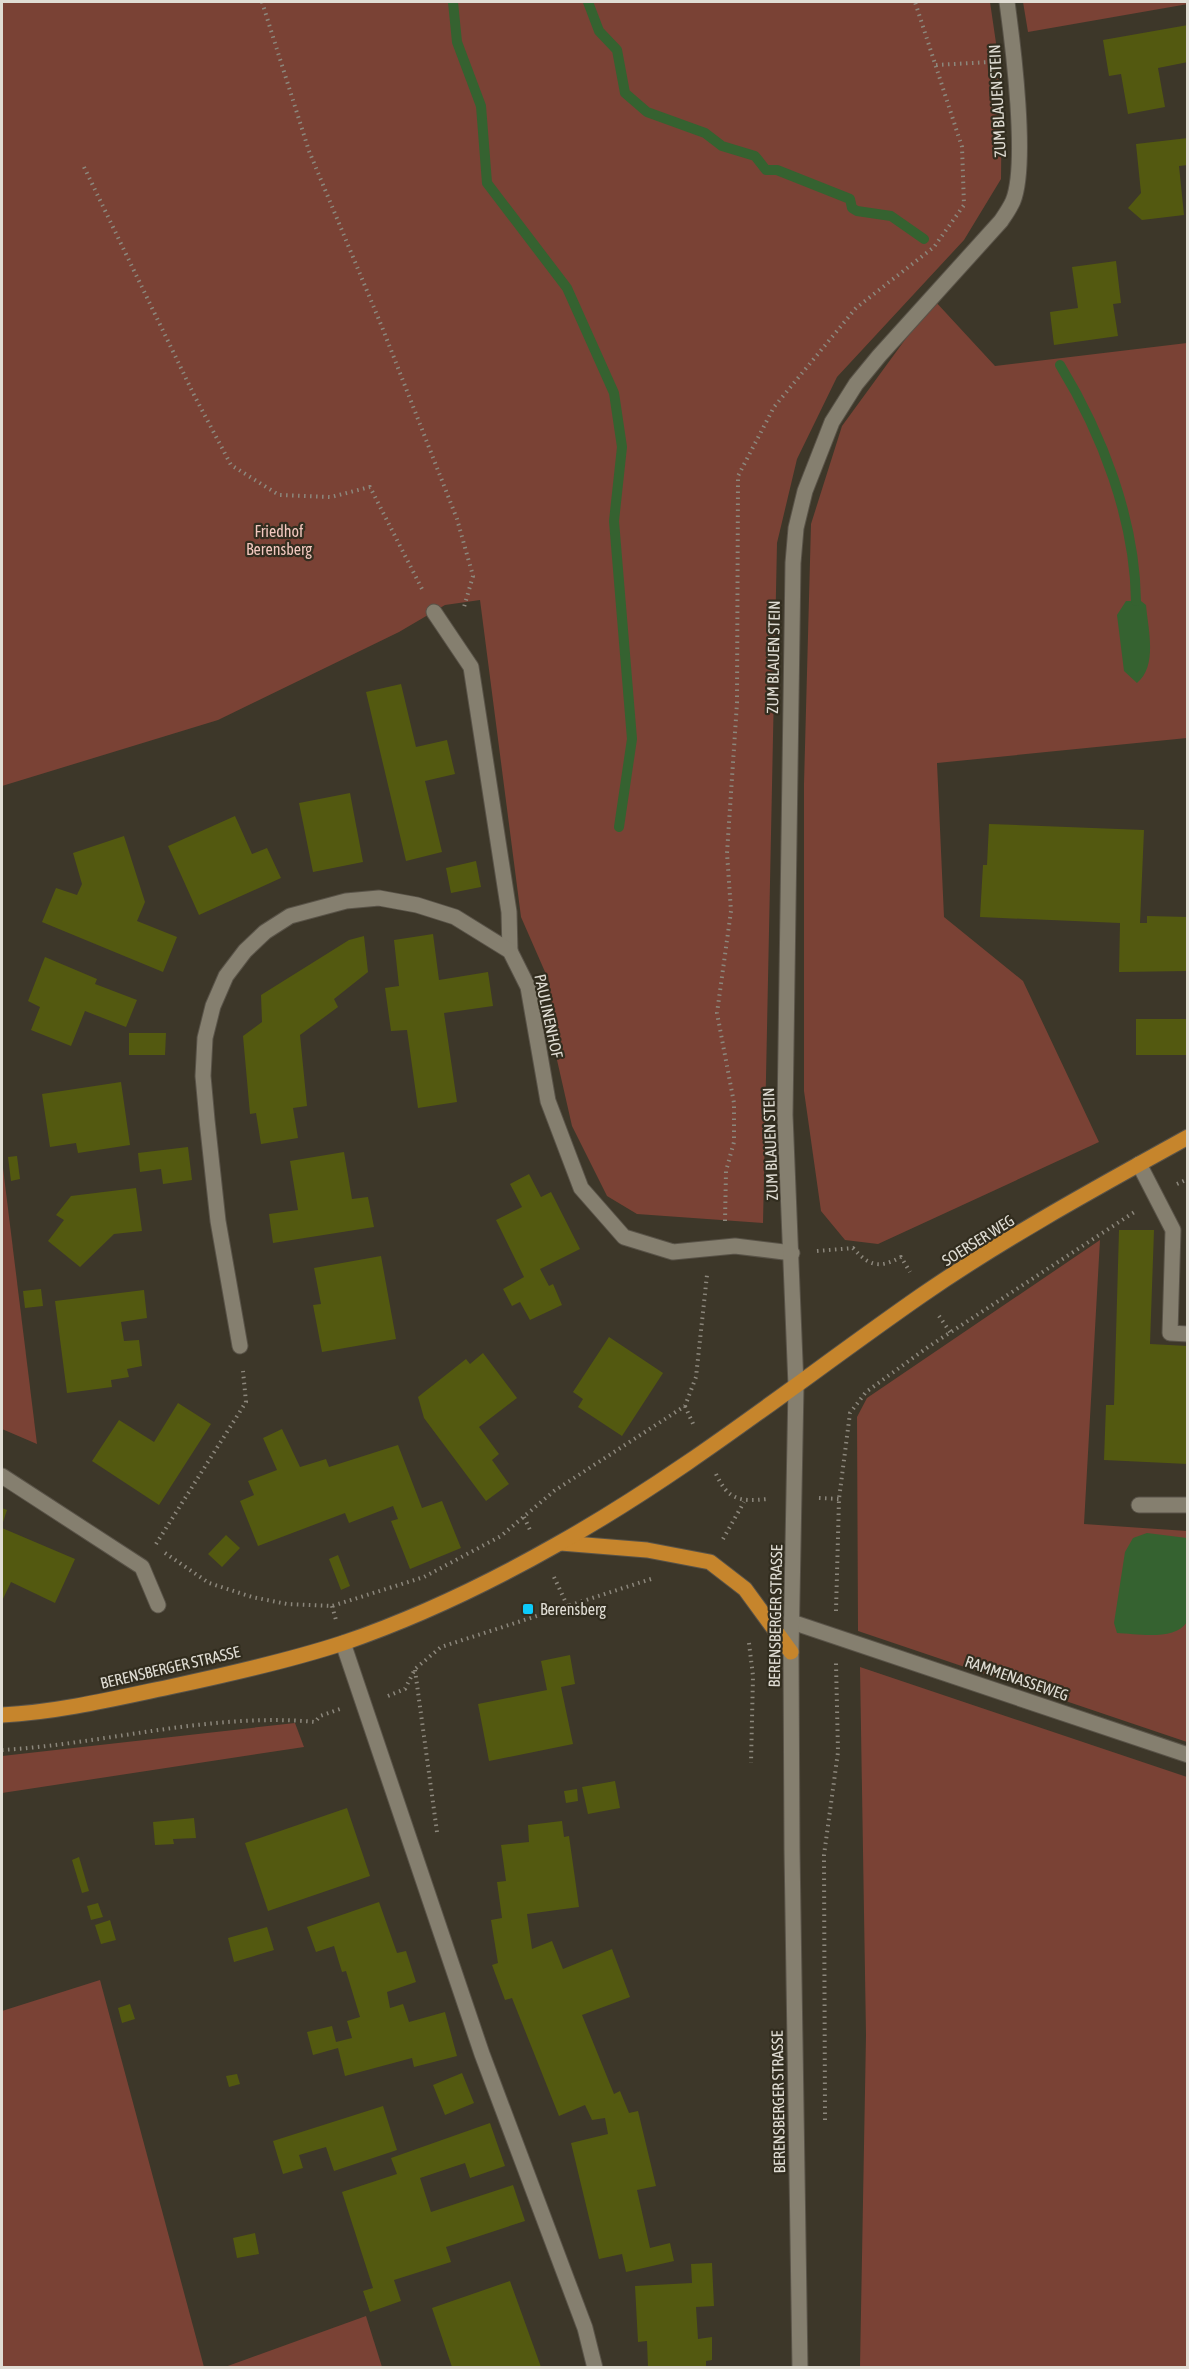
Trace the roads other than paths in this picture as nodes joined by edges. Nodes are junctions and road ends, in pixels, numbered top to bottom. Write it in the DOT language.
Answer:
graph roads {
  1 [pos="1007,2"];
  2 [pos="434,612"];
  3 [pos="510,951"];
  4 [pos="1188,1137"];
  5 [pos="1139,1164"];
  6 [pos="792,1253"];
  7 [pos="1188,1334"];
  8 [pos="240,1346"];
  9 [pos="796,1386"];
  10 [pos="2,1476"];
  11 [pos="1139,1505"];
  12 [pos="1188,1506"];
  13 [pos="561,1543"];
  14 [pos="158,1605"];
  15 [pos="792,1622"];
  16 [pos="343,1642"];
  17 [pos="791,1652"];
  18 [pos="2,1715"];
  19 [pos="1188,1755"];
  20 [pos="595,2367"];
  21 [pos="800,2367"];
  1 -- 6 [label="street, ZUM BLAUEN STEIN"];
  2 -- 3 [label="street"];
  3 -- 6 [label="street, PAULINENHOF"];
  3 -- 8 [label="street"];
  4 -- 5 [label="main road, SOERSER WEG"];
  5 -- 7 [label="street"];
  5 -- 9 [label="main road, SOERSER WEG"];
  6 -- 9 [label="street, ZUM BLAUEN STEIN"];
  9 -- 13 [label="main road, BERENSBERGER STRASSE"];
  9 -- 15 [label="street, BERENSBERGER STRASSE"];
  10 -- 14 [label="street"];
  11 -- 12 [label="street"];
  13 -- 16 [label="main road, BERENSBERGER STRASSE"];
  13 -- 17 [label="main road"];
  15 -- 17 [label="street, BERENSBERGER STRASSE"];
  15 -- 19 [label="street, RAMMENASSEWEG"];
  16 -- 18 [label="main road, BERENSBERGER STRASSE"];
  16 -- 20 [label="street"];
  17 -- 21 [label="street, BERENSBERGER STRASSE"];
}
